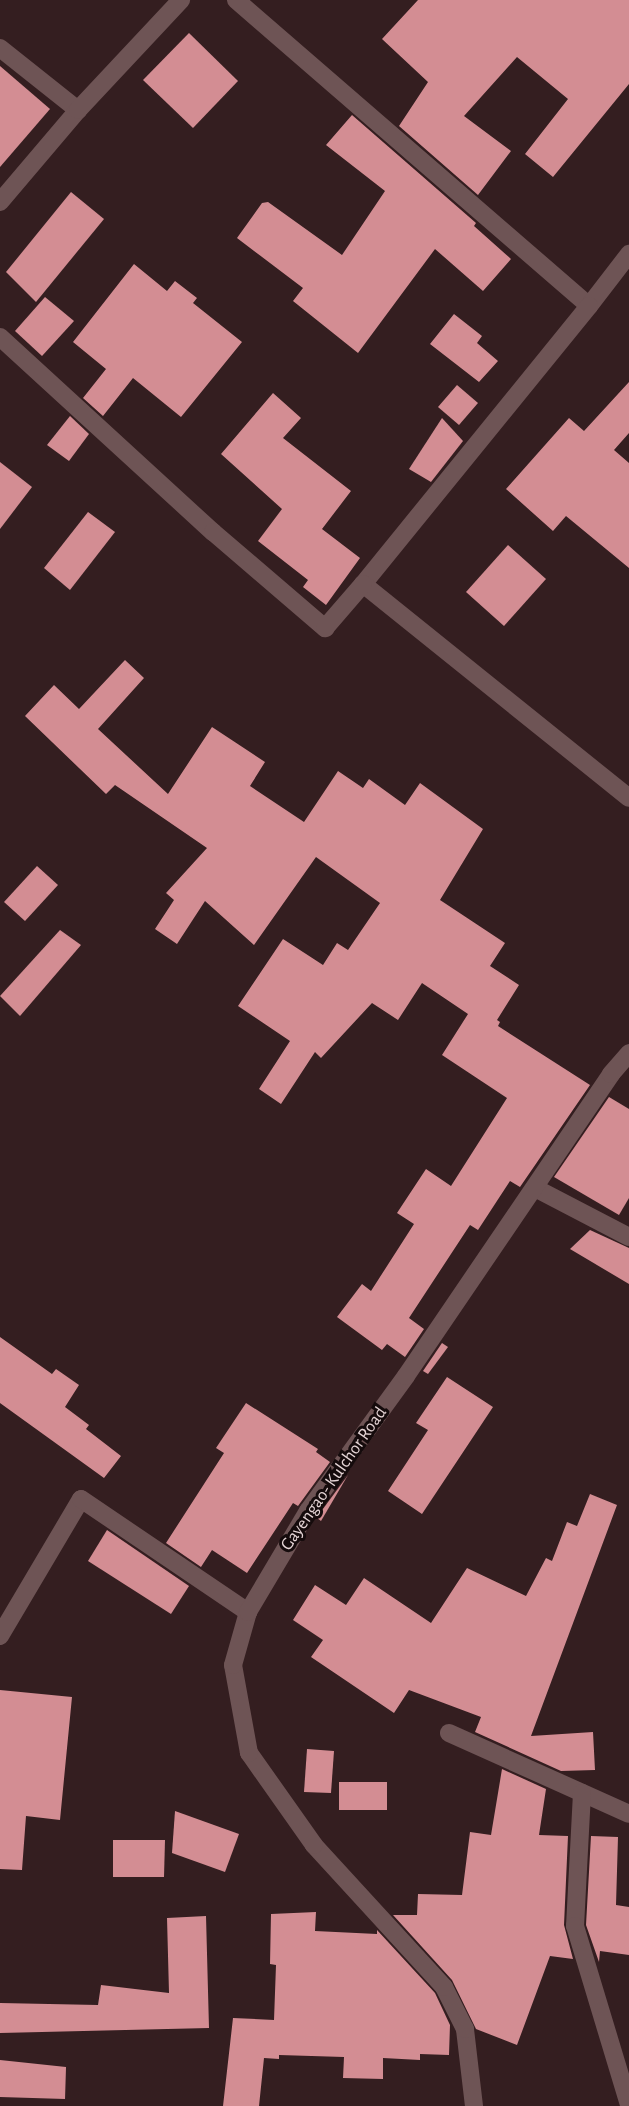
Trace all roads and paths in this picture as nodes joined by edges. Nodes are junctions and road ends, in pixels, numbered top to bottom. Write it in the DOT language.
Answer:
graph roads {
  1 [pos="181,0"];
  2 [pos="236,0"];
  3 [pos="0,48"];
  4 [pos="78,110"];
  5 [pos="0,202"];
  6 [pos="629,254"];
  7 [pos="589,306"];
  8 [pos="0,337"];
  9 [pos="363,584"];
  10 [pos="629,798"];
  11 [pos="629,1053"];
  12 [pos="535,1188"];
  13 [pos="629,1237"];
  14 [pos="248,1612"];
  15 [pos="0,1636"];
  16 [pos="449,1733"];
  17 [pos="582,1793"];
  18 [pos="629,1814"];
  19 [pos="629,2105"];
  20 [pos="474,2106"];
  1 -- 4 [label="street"];
  2 -- 7 [label="street"];
  3 -- 4 [label="street"];
  4 -- 5 [label="street"];
  6 -- 7 [label="street"];
  7 -- 9 [label="street"];
  8 -- 9 [label="street"];
  9 -- 10 [label="street"];
  11 -- 12 [label="street, Gayengao- Kulchor Road"];
  12 -- 13 [label="street"];
  12 -- 14 [label="street, Gayengao- Kulchor Road"];
  14 -- 15 [label="street"];
  14 -- 20 [label="street, Gayengao- Kulchor Road"];
  16 -- 17 [label="street"];
  17 -- 18 [label="street"];
  17 -- 19 [label="street"];
}
